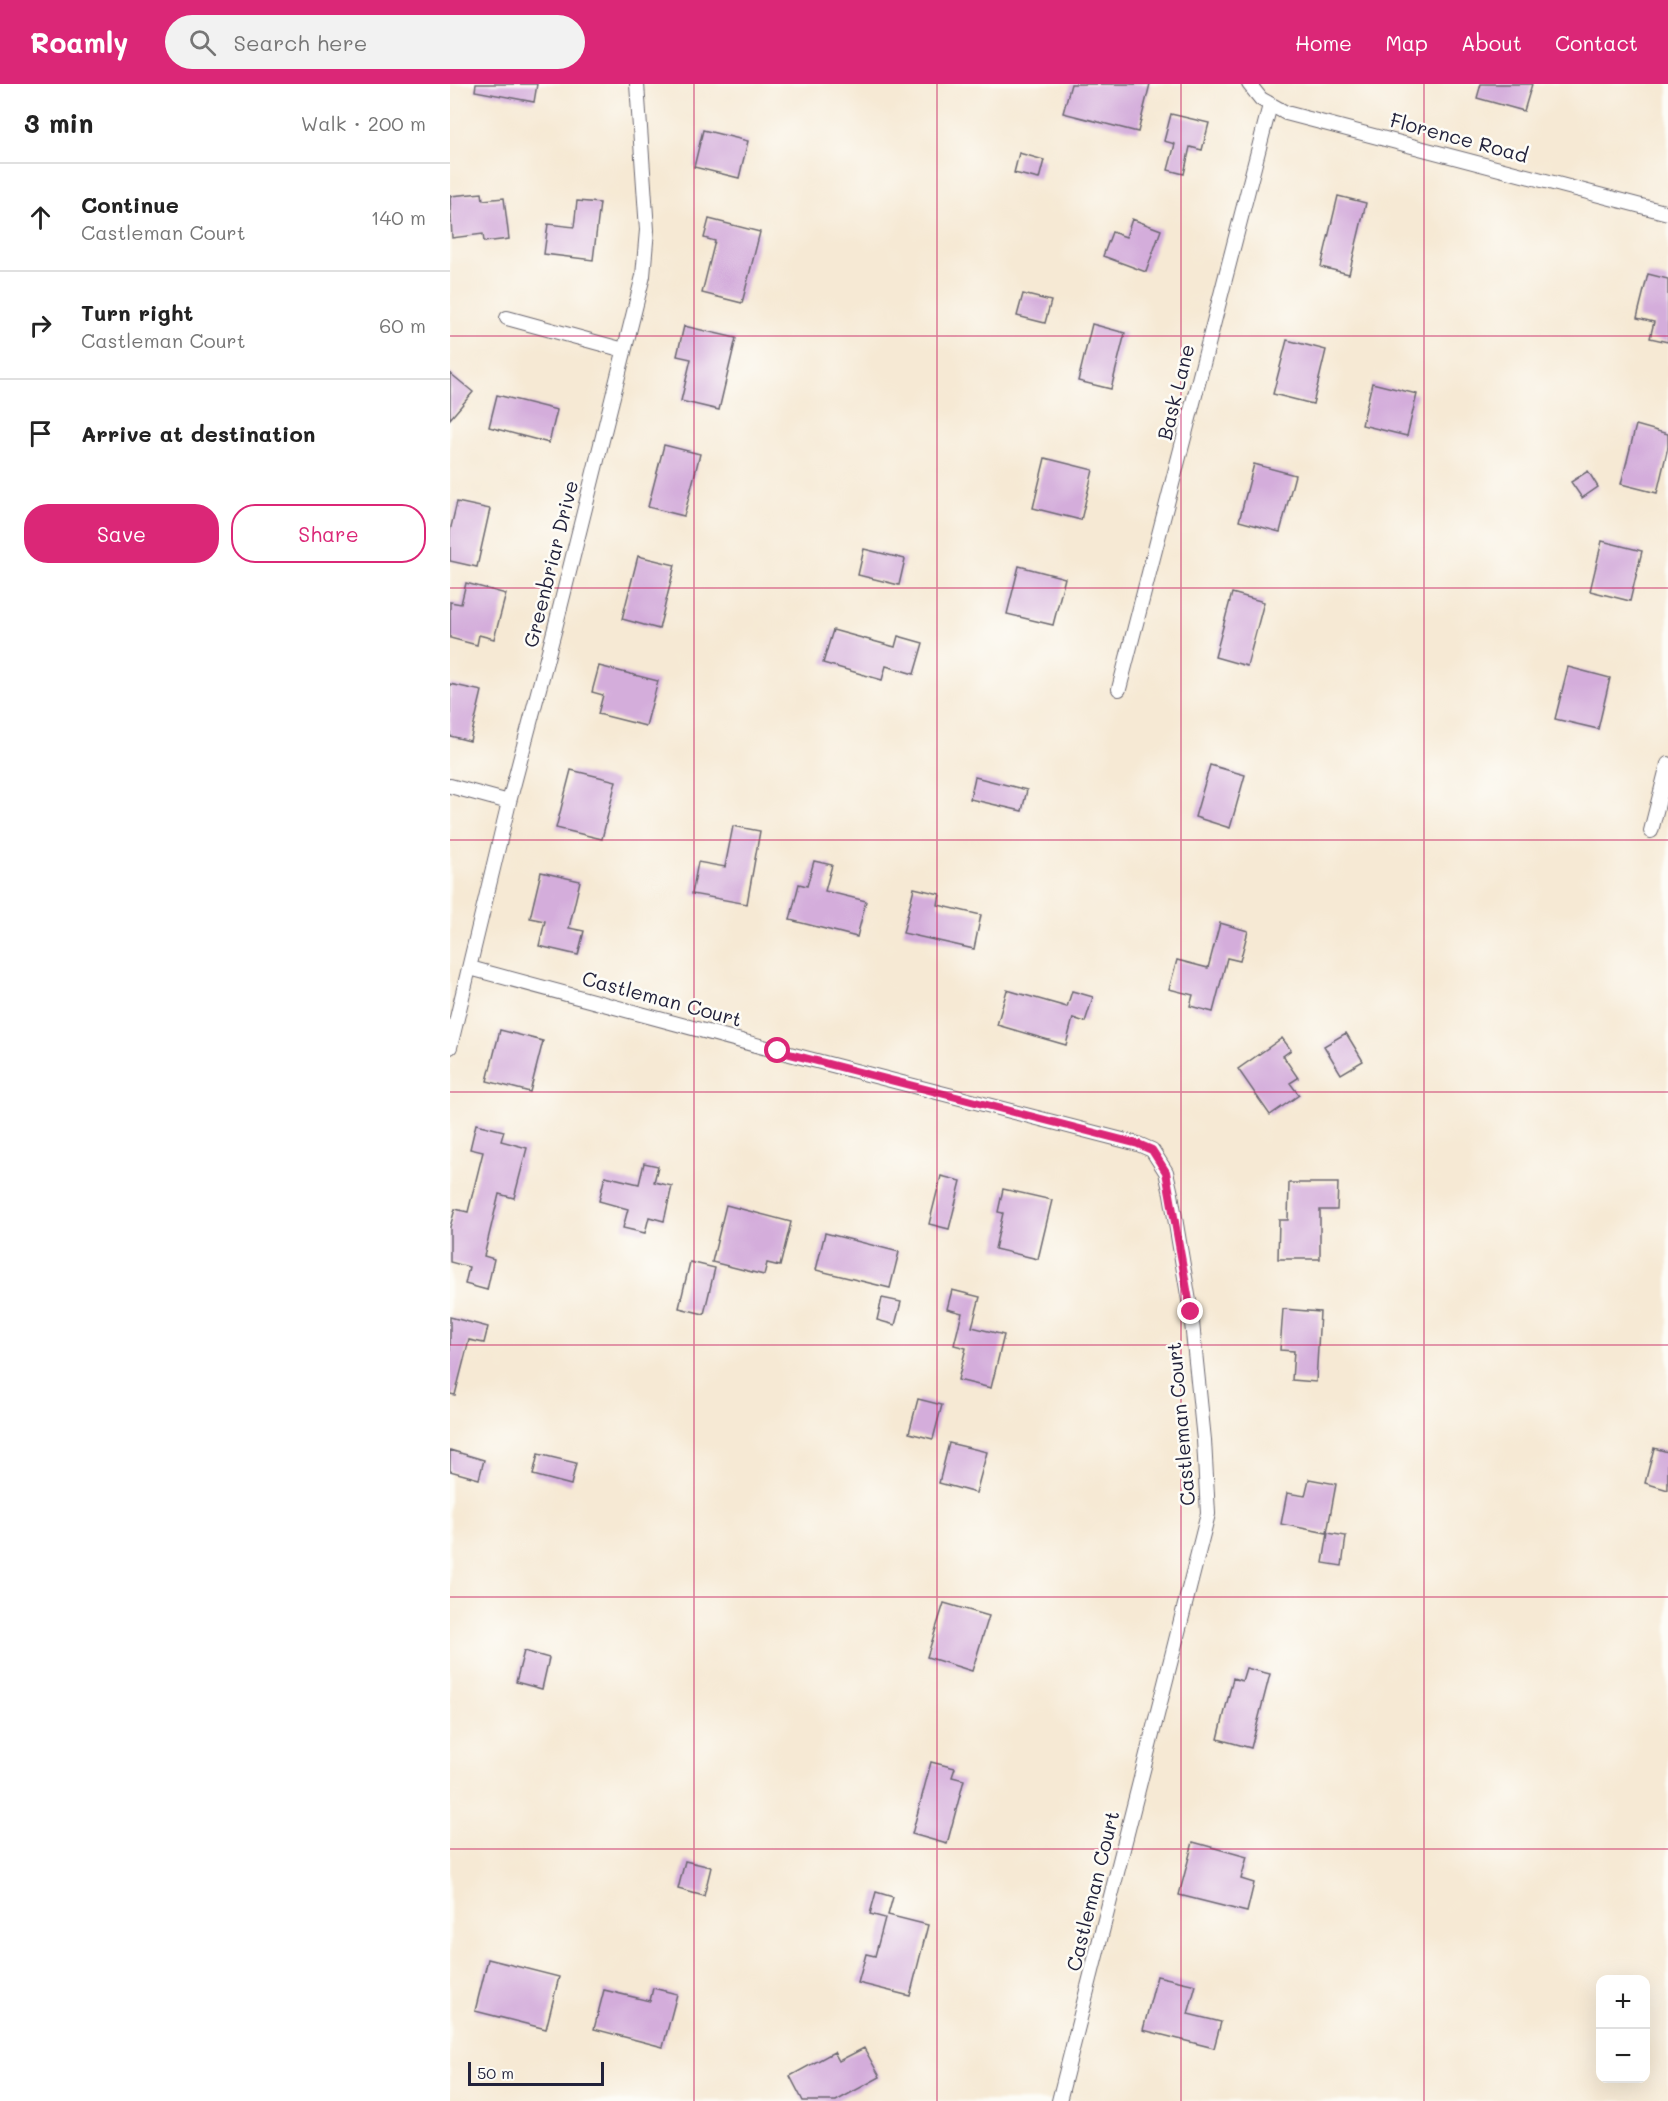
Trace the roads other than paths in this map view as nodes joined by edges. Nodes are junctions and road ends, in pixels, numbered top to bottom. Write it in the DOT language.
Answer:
graph roads {
  1 [pos="637,84"];
  2 [pos="1249,84"];
  3 [pos="1270,105"];
  4 [pos="1668,213"];
  5 [pos="507,318"];
  6 [pos="624,350"];
  7 [pos="1119,689"];
  8 [pos="1668,764"];
  9 [pos="450,786"];
  10 [pos="509,802"];
  11 [pos="1651,831"];
  12 [pos="470,968"];
  13 [pos="450,1047"];
  14 [pos="1059,2101"];
  1 -- 6 [label="street, Greenbriar Drive"];
  2 -- 3 [label="street, Florence Road"];
  3 -- 4 [label="street, Florence Road"];
  3 -- 7 [label="street, Bask Lane"];
  5 -- 6 [label="street"];
  6 -- 10 [label="street, Greenbriar Drive"];
  8 -- 11 [label="street"];
  9 -- 10 [label="street"];
  10 -- 12 [label="street, Greenbriar Drive"];
  12 -- 13 [label="street, Greenbriar Drive"];
  12 -- 14 [label="street, Castleman Court"];
}
